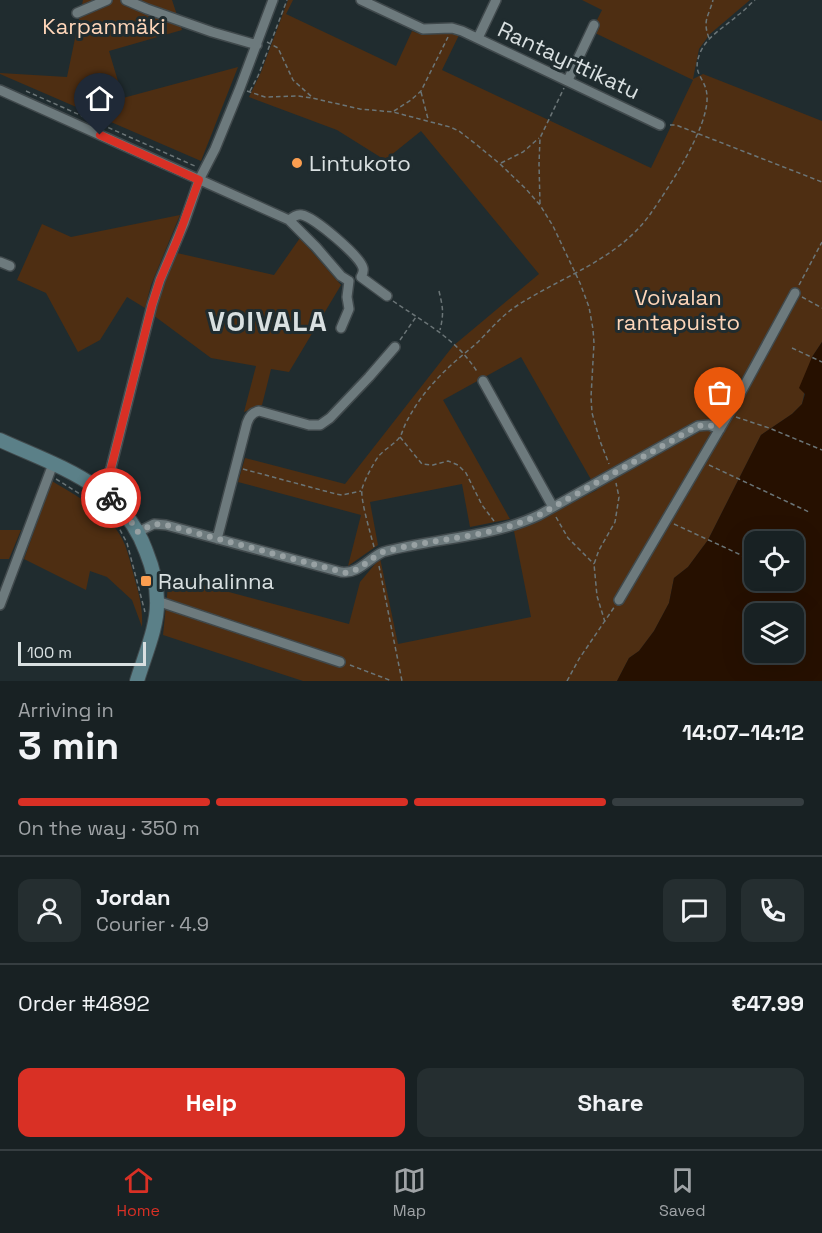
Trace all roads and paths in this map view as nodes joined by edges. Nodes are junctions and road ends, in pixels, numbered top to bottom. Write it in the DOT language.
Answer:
graph roads {
  1 [pos="106,0"];
  2 [pos="126,0"];
  3 [pos="273,0"];
  4 [pos="287,0"];
  5 [pos="361,0"];
  6 [pos="496,0"];
  7 [pos="713,0"];
  8 [pos="755,0"];
  9 [pos="383,5"];
  10 [pos="77,13"];
  11 [pos="594,25"];
  12 [pos="452,28"];
  13 [pos="478,39"];
  14 [pos="709,39"];
  15 [pos="258,42"];
  16 [pos="270,43"];
  17 [pos="568,80"];
  18 [pos="240,88"];
  19 [pos="21,89"];
  20 [pos="0,90"];
  21 [pos="421,91"];
  22 [pos="250,92"];
  23 [pos="312,98"];
  24 [pos="393,112"];
  25 [pos="429,121"];
  26 [pos="660,125"];
  27 [pos="698,134"];
  28 [pos="540,138"];
  29 [pos="500,164"];
  30 [pos="204,170"];
  31 [pos="199,180"];
  32 [pos="822,182"];
  33 [pos="540,205"];
  34 [pos="289,220"];
  35 [pos="822,242"];
  36 [pos="0,262"];
  37 [pos="10,266"];
  38 [pos="575,273"];
  39 [pos="361,277"];
  40 [pos="349,281"];
  41 [pos="439,291"];
  42 [pos="795,293"];
  43 [pos="387,296"];
  44 [pos="822,308"];
  45 [pos="417,316"];
  46 [pos="341,328"];
  47 [pos="440,331"];
  48 [pos="395,346"];
  49 [pos="792,348"];
  50 [pos="465,353"];
  51 [pos="822,362"];
  52 [pos="483,381"];
  53 [pos="729,414"];
  54 [pos="720,429"];
  55 [pos="400,437"];
  56 [pos="0,440"];
  57 [pos="822,450"];
  58 [pos="701,461"];
  59 [pos="236,467"];
  60 [pos="51,470"];
  61 [pos="613,474"];
  62 [pos="362,491"];
  63 [pos="103,492"];
  64 [pos="553,507"];
  65 [pos="809,512"];
  66 [pos="666,520"];
  67 [pos="500,529"];
  68 [pos="138,532"];
  69 [pos="217,538"];
  70 [pos="376,555"];
  71 [pos="744,556"];
  72 [pos="594,564"];
  73 [pos="619,600"];
  74 [pos="157,601"];
  75 [pos="0,604"];
  76 [pos="145,615"];
  77 [pos="605,622"];
  78 [pos="340,662"];
  79 [pos="137,681"];
  80 [pos="392,681"];
  81 [pos="402,681"];
  82 [pos="567,681"];
  1 -- 10 [label="street"];
  2 -- 15 [label="street"];
  3 -- 15 [label="street"];
  4 -- 16 [label="path"];
  5 -- 9 [label="street, Rantayrttikatu"];
  6 -- 13 [label="street"];
  7 -- 14 [label="path"];
  8 -- 14 [label="path"];
  9 -- 12 [label="street, Rantayrttikatu"];
  11 -- 17 [label="street"];
  12 -- 13 [label="street, Rantayrttikatu"];
  12 -- 21 [label="path"];
  13 -- 17 [label="street, Rantayrttikatu"];
  14 -- 27 [label="path"];
  15 -- 16 [label="path"];
  15 -- 18 [label="street"];
  16 -- 22 [label="path"];
  16 -- 23 [label="path"];
  17 -- 26 [label="street, Rantayrttikatu"];
  17 -- 28 [label="path"];
  18 -- 22 [label="path"];
  18 -- 30 [label="street"];
  19 -- 30 [label="path"];
  20 -- 31 [label="street"];
  21 -- 24 [label="path"];
  21 -- 25 [label="path"];
  22 -- 23 [label="path"];
  23 -- 24 [label="path"];
  24 -- 25 [label="path"];
  25 -- 29 [label="path"];
  26 -- 27 [label="path"];
  27 -- 32 [label="path"];
  27 -- 38 [label="path"];
  28 -- 29 [label="path"];
  28 -- 33 [label="path"];
  29 -- 33 [label="path"];
  30 -- 31 [label="street"];
  31 -- 34 [label="street"];
  31 -- 63 [label="street"];
  33 -- 38 [label="path"];
  34 -- 39 [label="street"];
  34 -- 40 [label="street"];
  35 -- 42 [label="path"];
  36 -- 37 [label="street"];
  38 -- 50 [label="path"];
  38 -- 61 [label="path"];
  39 -- 40 [label="street"];
  39 -- 43 [label="street"];
  40 -- 46 [label="street"];
  41 -- 47 [label="path"];
  42 -- 44 [label="path"];
  42 -- 53 [label="street"];
  43 -- 45 [label="path"];
  45 -- 47 [label="path"];
  45 -- 48 [label="path"];
  47 -- 50 [label="path"];
  48 -- 59 [label="street"];
  49 -- 51 [label="path"];
  50 -- 52 [label="path"];
  50 -- 55 [label="path"];
  52 -- 64 [label="street"];
  53 -- 54 [label="street"];
  53 -- 57 [label="path"];
  54 -- 58 [label="street"];
  54 -- 61 [label="street"];
  55 -- 62 [label="path"];
  55 -- 67 [label="path"];
  56 -- 60 [label="street"];
  58 -- 65 [label="path"];
  58 -- 66 [label="street"];
  59 -- 62 [label="path"];
  59 -- 69 [label="street"];
  60 -- 63 [label="street"];
  60 -- 75 [label="street"];
  60 -- 76 [label="path"];
  61 -- 64 [label="street"];
  61 -- 72 [label="path"];
  62 -- 70 [label="path"];
  63 -- 68 [label="street"];
  64 -- 67 [label="street"];
  64 -- 72 [label="path"];
  66 -- 71 [label="path"];
  66 -- 73 [label="street"];
  67 -- 70 [label="street"];
  68 -- 69 [label="street"];
  68 -- 74 [label="street"];
  69 -- 70 [label="street"];
  70 -- 81 [label="path"];
  72 -- 77 [label="path"];
  73 -- 77 [label="path"];
  74 -- 78 [label="street"];
  74 -- 79 [label="street"];
  77 -- 82 [label="path"];
  78 -- 80 [label="path"];
}
